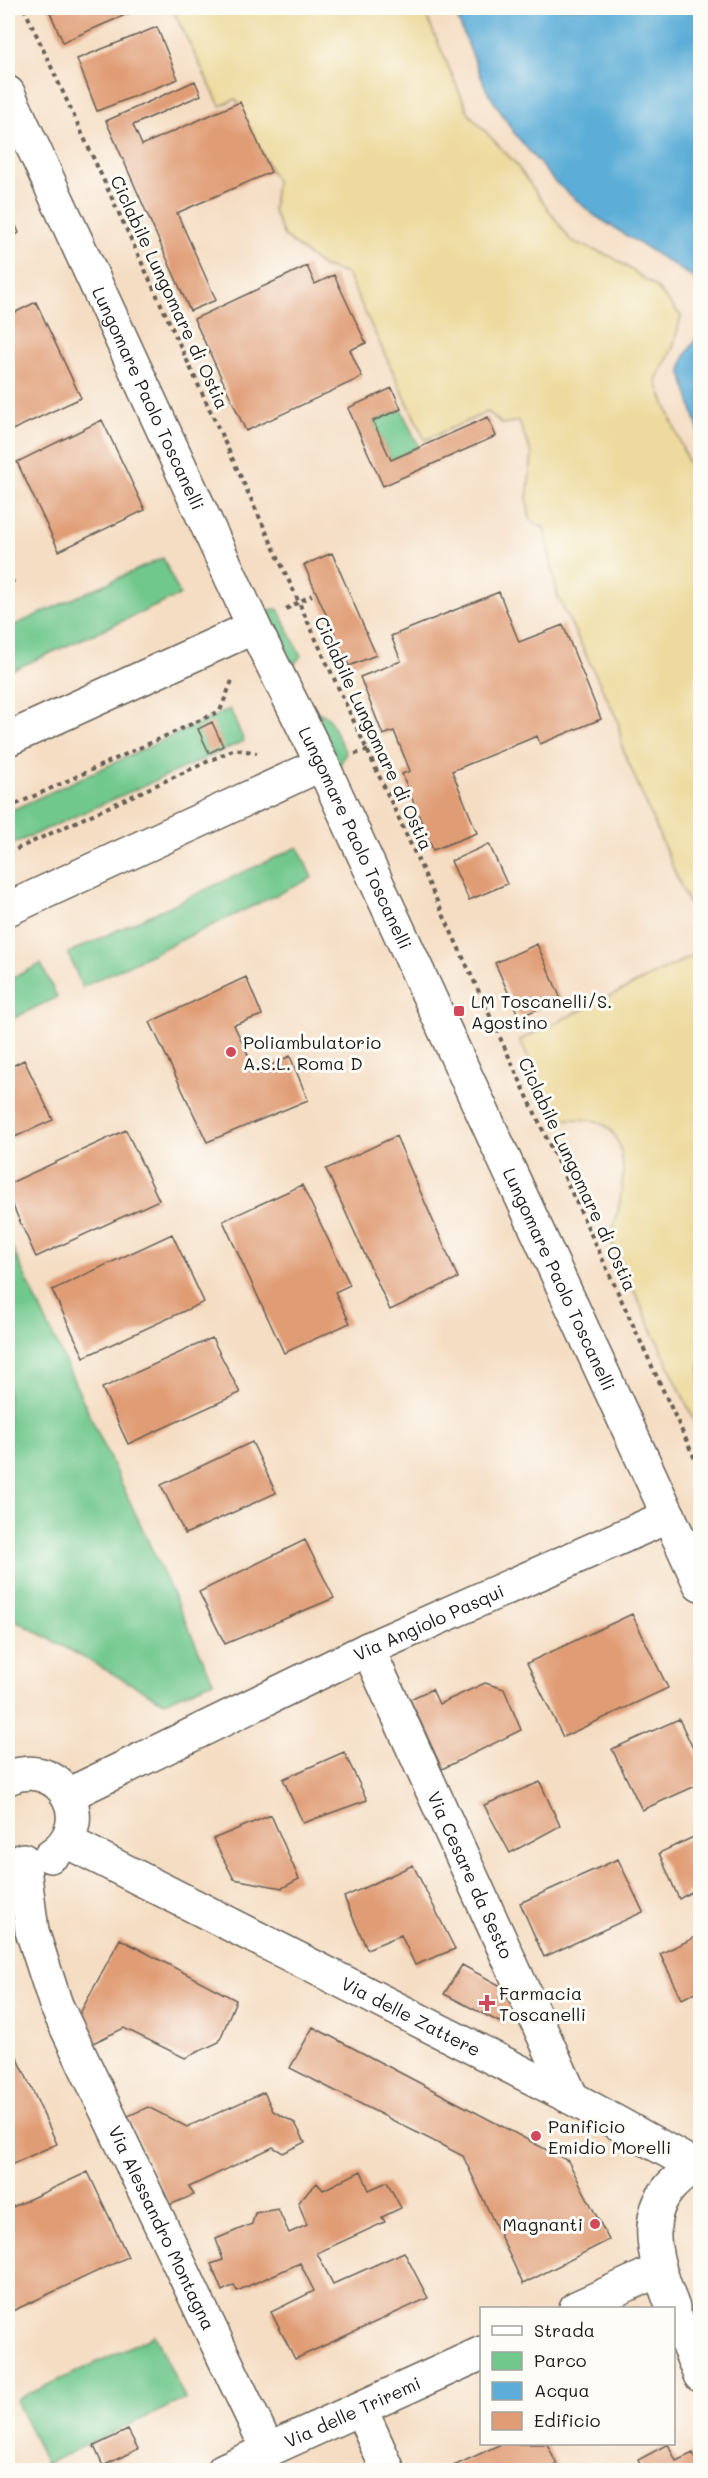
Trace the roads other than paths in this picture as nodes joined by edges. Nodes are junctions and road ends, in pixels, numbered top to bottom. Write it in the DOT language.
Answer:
graph roads {
  1 [pos="8,93"];
  2 [pos="254,627"];
  3 [pos="8,740"];
  4 [pos="322,764"];
  5 [pos="8,909"];
  6 [pos="669,1516"];
  7 [pos="700,1584"];
  8 [pos="368,1649"];
  9 [pos="11,1770"];
  10 [pos="68,1795"];
  11 [pos="66,1841"];
  12 [pos="15,1857"];
  13 [pos="572,2098"];
  14 [pos="699,2166"];
  15 [pos="659,2270"];
  16 [pos="578,2307"];
  17 [pos="681,2314"];
  18 [pos="480,2354"];
  19 [pos="700,2375"];
  20 [pos="361,2410"];
  21 [pos="268,2450"];
  22 [pos="224,2470"];
  23 [pos="388,2470"];
  1 -- 2 [label="street, Lungomare Paolo Toscanelli"];
  2 -- 3 [label="street"];
  2 -- 4 [label="street, Lungomare Paolo Toscanelli"];
  4 -- 5 [label="street"];
  4 -- 6 [label="street, Lungomare Paolo Toscanelli"];
  6 -- 7 [label="street, Lungomare Paolo Toscanelli"];
  6 -- 8 [label="street, Via Angiolo Pasqui"];
  8 -- 10 [label="street, Via Angiolo Pasqui"];
  8 -- 13 [label="street, Via Cesare da Sesto"];
  9 -- 10 [label="street"];
  10 -- 11 [label="street"];
  11 -- 12 [label="street"];
  11 -- 13 [label="street, Via delle Zattere"];
  12 -- 21 [label="street, Via Alessandro Montagna"];
  13 -- 14 [label="street, Via delle Zattere"];
  14 -- 15 [label="street"];
  15 -- 16 [label="street"];
  15 -- 17 [label="street"];
  17 -- 19 [label="street"];
  18 -- 20 [label="street, Via delle Triremi"];
  20 -- 21 [label="street, Via delle Triremi"];
  20 -- 23 [label="street"];
  21 -- 22 [label="street, Via delle Triremi"];
}
